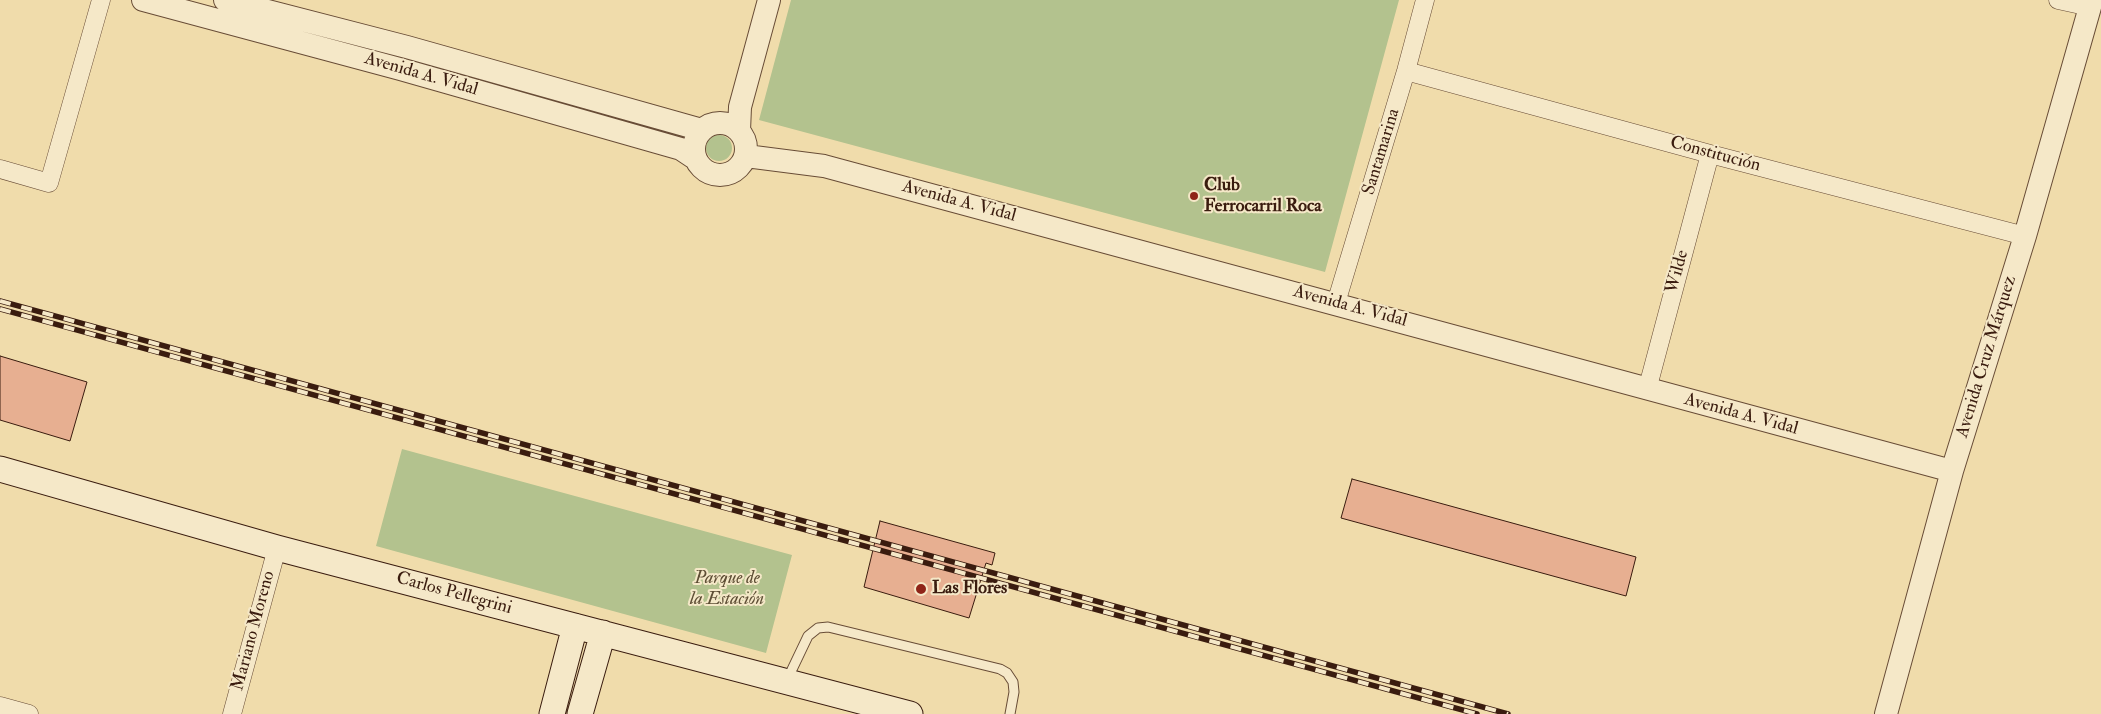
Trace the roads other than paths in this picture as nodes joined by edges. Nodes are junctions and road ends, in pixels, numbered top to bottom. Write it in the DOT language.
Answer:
graph roads {
  1 [pos="101,0"];
  2 [pos="144,0"];
  3 [pos="225,0"];
  4 [pos="754,0"];
  5 [pos="769,0"];
  6 [pos="1425,0"];
  7 [pos="2058,0"];
  8 [pos="2091,3"];
  9 [pos="407,47"];
  10 [pos="400,69"];
  11 [pos="1406,71"];
  12 [pos="706,127"];
  13 [pos="739,131"];
  14 [pos="1710,154"];
  15 [pos="746,156"];
  16 [pos="696,159"];
  17 [pos="0,169"];
  18 [pos="2025,236"];
  19 [pos="1336,303"];
  20 [pos="1647,390"];
  21 [pos="0,469"];
  22 [pos="1952,471"];
  23 [pos="277,548"];
  24 [pos="575,626"];
  25 [pos="603,633"];
  26 [pos="787,682"];
  27 [pos="0,706"];
  28 [pos="900,713"];
  29 [pos="29,714"];
  30 [pos="232,714"];
  31 [pos="552,714"];
  32 [pos="580,714"];
  33 [pos="1010,714"];
  34 [pos="1886,714"];
  1 -- 17 [label="street"];
  2 -- 10 [label="street, Avenida A. Vidal"];
  3 -- 9 [label="street, Avenida A. Vidal"];
  4 -- 12 [label="street"];
  5 -- 13 [label="street"];
  6 -- 11 [label="street, Santamarina"];
  7 -- 8 [label="street"];
  8 -- 18 [label="street, Avenida Cruz Márquez"];
  9 -- 10 [label="street"];
  9 -- 12 [label="street, Avenida A. Vidal"];
  10 -- 16 [label="street, Avenida A. Vidal"];
  11 -- 14 [label="street, Constitución"];
  11 -- 19 [label="street, Santamarina"];
  12 -- 13 [label="street"];
  12 -- 16 [label="street"];
  13 -- 15 [label="street"];
  14 -- 18 [label="street, Constitución"];
  14 -- 20 [label="street, Wilde"];
  15 -- 16 [label="street"];
  15 -- 19 [label="street, Avenida A. Vidal"];
  18 -- 22 [label="street, Avenida Cruz Márquez"];
  19 -- 20 [label="street, Avenida A. Vidal"];
  20 -- 22 [label="street, Avenida A. Vidal"];
  21 -- 23 [label="main road, Carlos Pellegrini"];
  22 -- 34 [label="street, Avenida Cruz Márquez"];
  23 -- 24 [label="main road, Carlos Pellegrini"];
  23 -- 30 [label="street, Mariano Moreno"];
  24 -- 25 [label="main road, Carlos Pellegrini"];
  24 -- 31 [label="main road"];
  25 -- 26 [label="main road, Carlos Pellegrini"];
  25 -- 32 [label="main road"];
  26 -- 28 [label="main road, Carlos Pellegrini"];
  26 -- 33 [label="lane"];
  27 -- 29 [label="street"];
}
